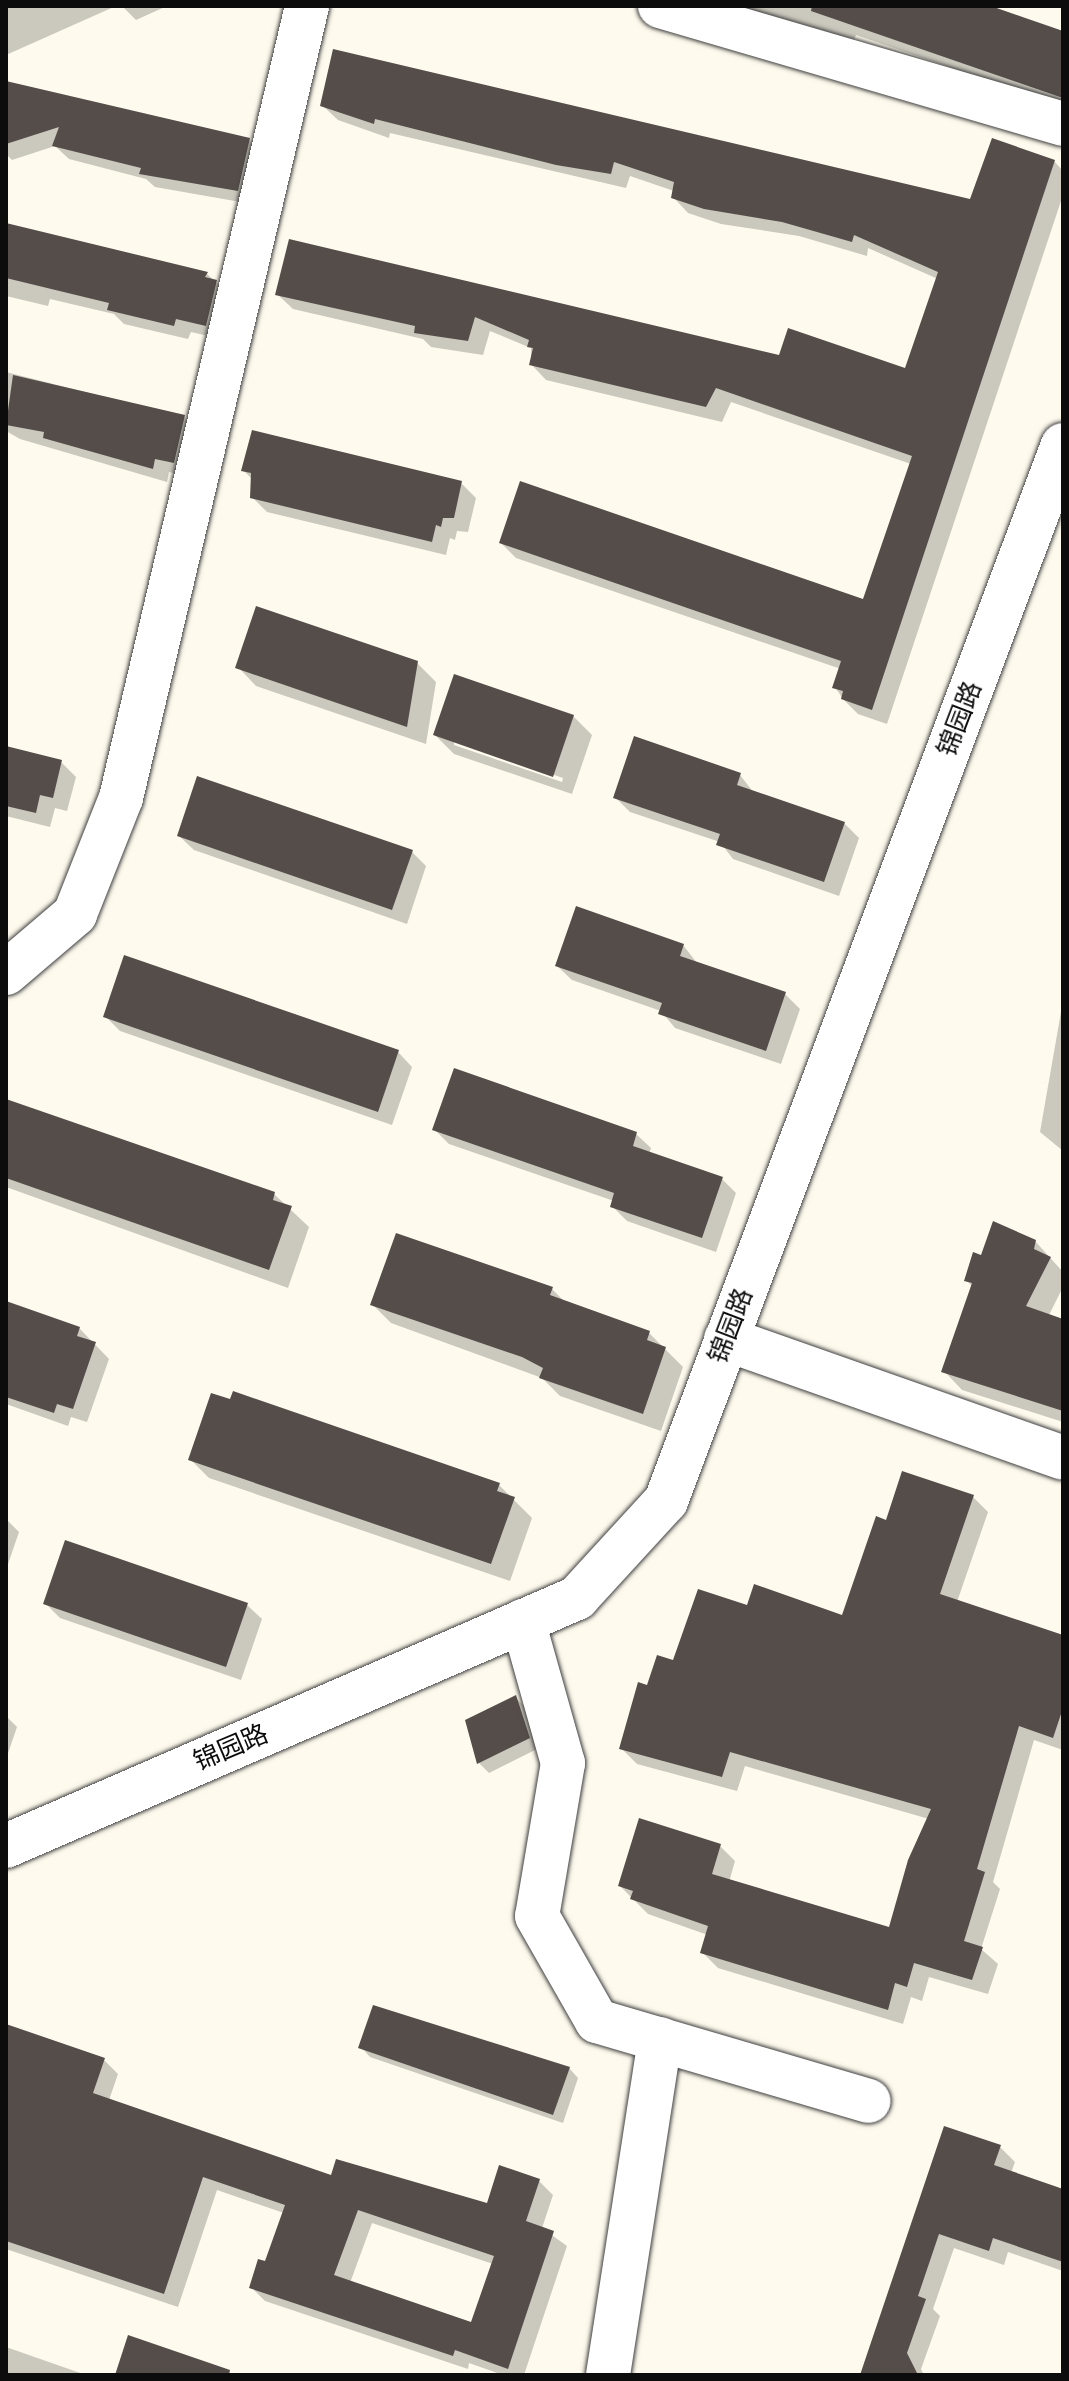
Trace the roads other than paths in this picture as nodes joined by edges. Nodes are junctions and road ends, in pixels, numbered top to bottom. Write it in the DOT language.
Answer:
graph roads {
  1 [pos="307,6"];
  2 [pos="660,6"];
  3 [pos="1063,124"];
  4 [pos="1063,445"];
  5 [pos="6,973"];
  6 [pos="726,1339"];
  7 [pos="1063,1458"];
  8 [pos="523,1621"];
  9 [pos="6,1846"];
  10 [pos="660,2039"];
  11 [pos="868,2101"];
  12 [pos="608,2375"];
  1 -- 5 [label="street"];
  2 -- 3 [label="street"];
  4 -- 6 [label="street, 锦园路"];
  6 -- 7 [label="street"];
  6 -- 8 [label="street, 锦园路"];
  8 -- 9 [label="street, 锦园路"];
  8 -- 10 [label="street"];
  10 -- 11 [label="street"];
  10 -- 12 [label="street"];
}
